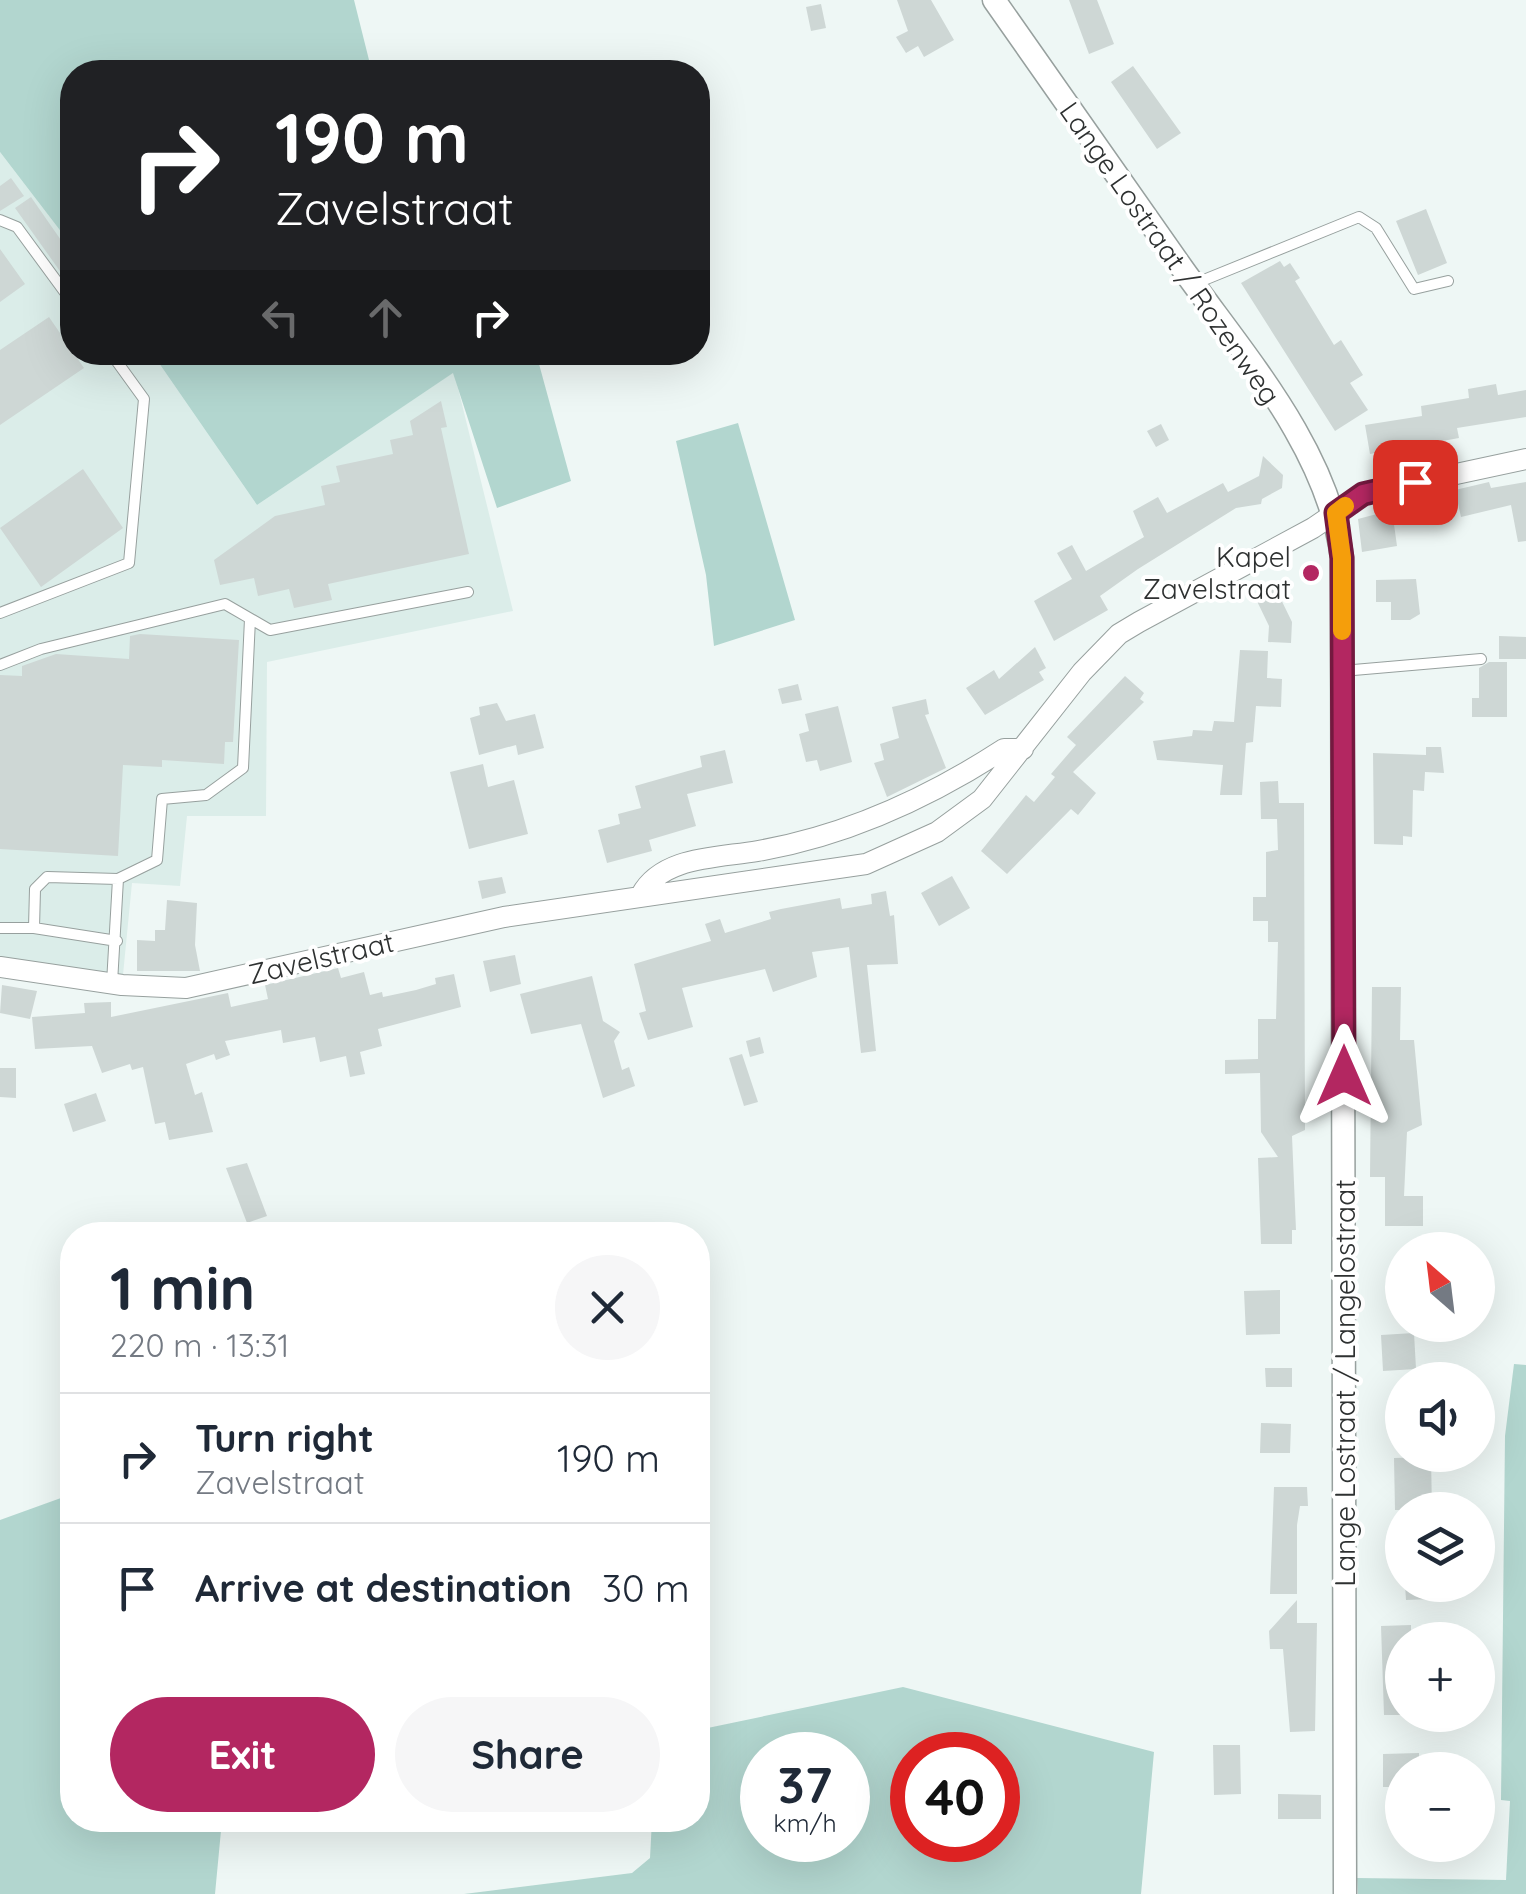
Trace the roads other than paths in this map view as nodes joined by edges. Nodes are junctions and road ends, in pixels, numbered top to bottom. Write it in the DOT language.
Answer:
graph roads {
  1 [pos="994,0"];
  2 [pos="0,220"];
  3 [pos="1448,281"];
  4 [pos="1194,284"];
  5 [pos="60,286"];
  6 [pos="119,365"];
  7 [pos="1526,458"];
  8 [pos="1336,513"];
  9 [pos="468,592"];
  10 [pos="0,614"];
  11 [pos="250,619"];
  12 [pos="1481,659"];
  13 [pos="0,665"];
  14 [pos="1342,671"];
  15 [pos="1023,749"];
  16 [pos="118,879"];
  17 [pos="641,894"];
  18 [pos="1,928"];
  19 [pos="34,928"];
  20 [pos="117,941"];
  21 [pos="0,942"];
  22 [pos="0,966"];
  23 [pos="112,983"];
  24 [pos="1345,1894"];
  1 -- 4 [label="street, Lange Lostraat / Rozenweg"];
  2 -- 5 [label="lane"];
  3 -- 4 [label="lane"];
  4 -- 8 [label="street, Lange Lostraat / Rozenweg"];
  6 -- 10 [label="lane"];
  7 -- 8 [label="street, Zavelstraat"];
  8 -- 14 [label="street, Lange Lostraat / Langelostraat"];
  8 -- 15 [label="street, Zavelstraat"];
  9 -- 11 [label="lane"];
  11 -- 13 [label="lane"];
  11 -- 16 [label="lane"];
  12 -- 14 [label="lane"];
  14 -- 24 [label="street, Lange Lostraat / Langelostraat"];
  15 -- 17 [label="street, Zavelstraat"];
  15 -- 17 [label="street, Zavelstraat"];
  16 -- 19 [label="lane"];
  16 -- 20 [label="lane"];
  17 -- 23 [label="street, Zavelstraat"];
  18 -- 19 [label="lane"];
  18 -- 21 [label="lane"];
  19 -- 20 [label="lane"];
  20 -- 23 [label="lane"];
  22 -- 23 [label="street, Zavelstraat"];
}
